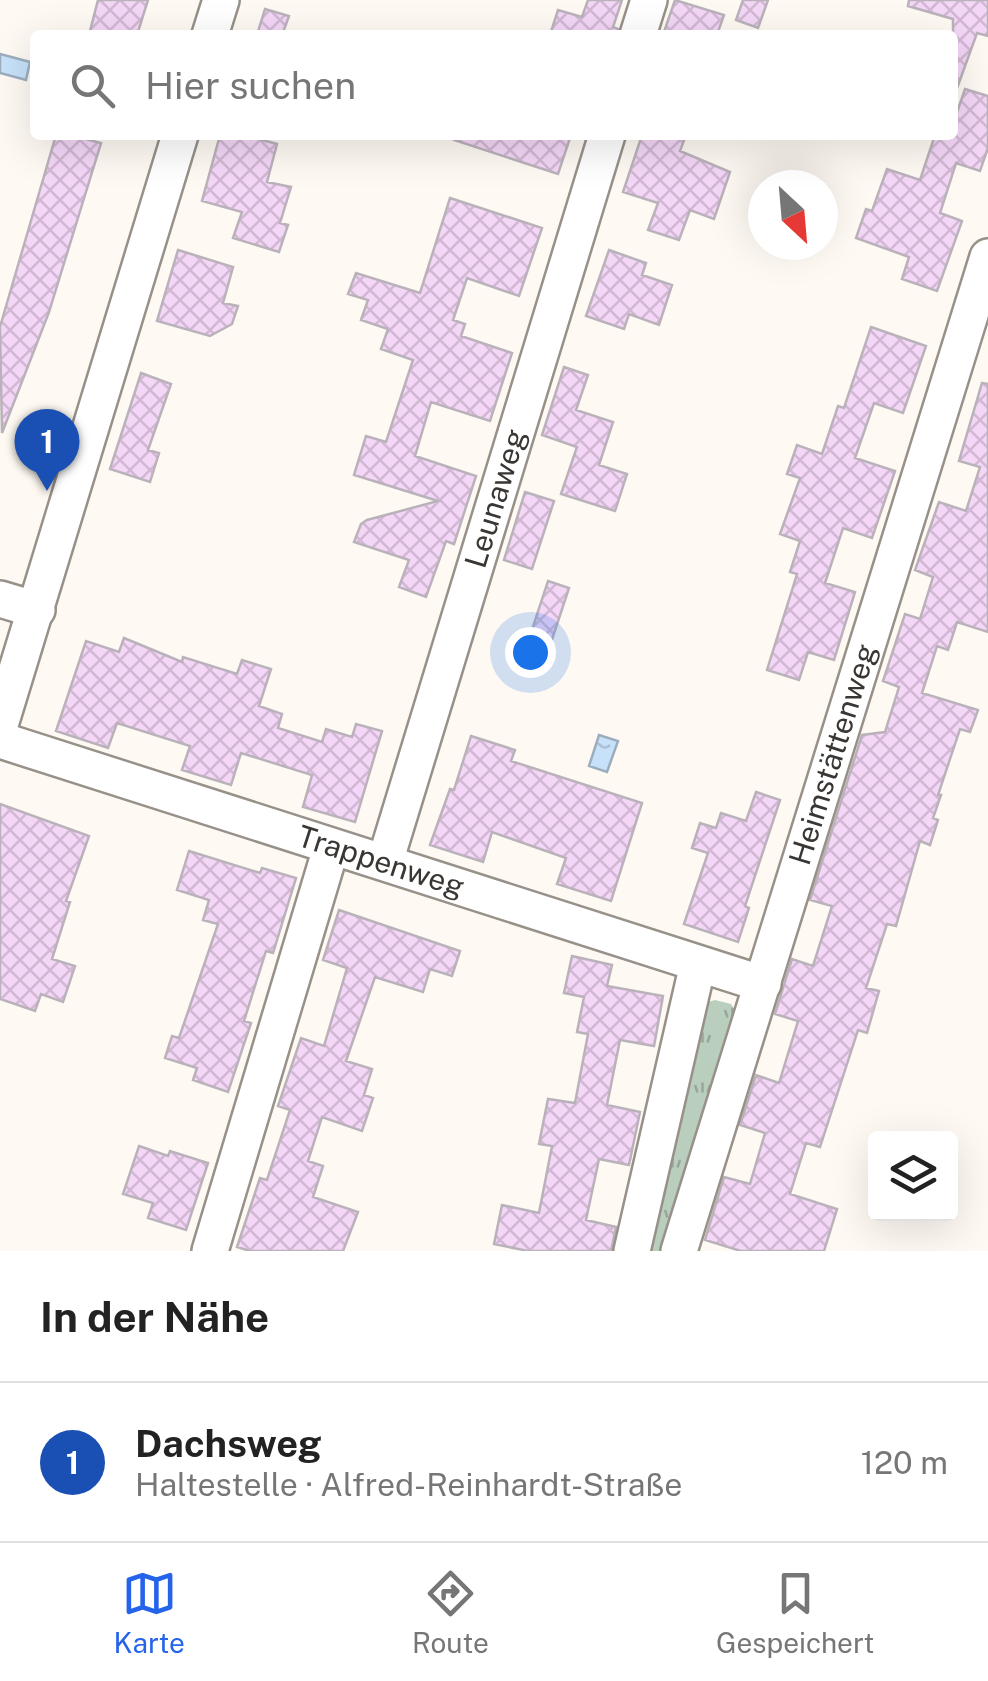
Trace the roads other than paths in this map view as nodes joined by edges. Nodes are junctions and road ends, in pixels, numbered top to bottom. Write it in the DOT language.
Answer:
graph roads {
  1 [pos="221,0"];
  2 [pos="649,0"];
  3 [pos="212,30"];
  4 [pos="640,30"];
  5 [pos="178,140"];
  6 [pos="606,140"];
  7 [pos="988,257"];
  8 [pos="0,599"];
  9 [pos="36,610"];
  10 [pos="0,725"];
  11 [pos="0,740"];
  12 [pos="331,848"];
  13 [pos="385,862"];
  14 [pos="698,964"];
  15 [pos="762,984"];
  16 [pos="210,1251"];
  17 [pos="632,1251"];
  18 [pos="679,1251"];
  1 -- 3 [label="street"];
  2 -- 4 [label="street"];
  5 -- 9 [label="street"];
  6 -- 13 [label="street, Leunaweg"];
  7 -- 15 [label="street, Heimstättenweg"];
  8 -- 9 [label="street"];
  9 -- 10 [label="street"];
  11 -- 12 [label="street, Trappenweg"];
  12 -- 13 [label="street, Trappenweg"];
  12 -- 16 [label="street"];
  13 -- 14 [label="street, Trappenweg"];
  14 -- 15 [label="street, Trappenweg"];
  14 -- 17 [label="street"];
  15 -- 18 [label="street, Heimstättenweg"];
}
